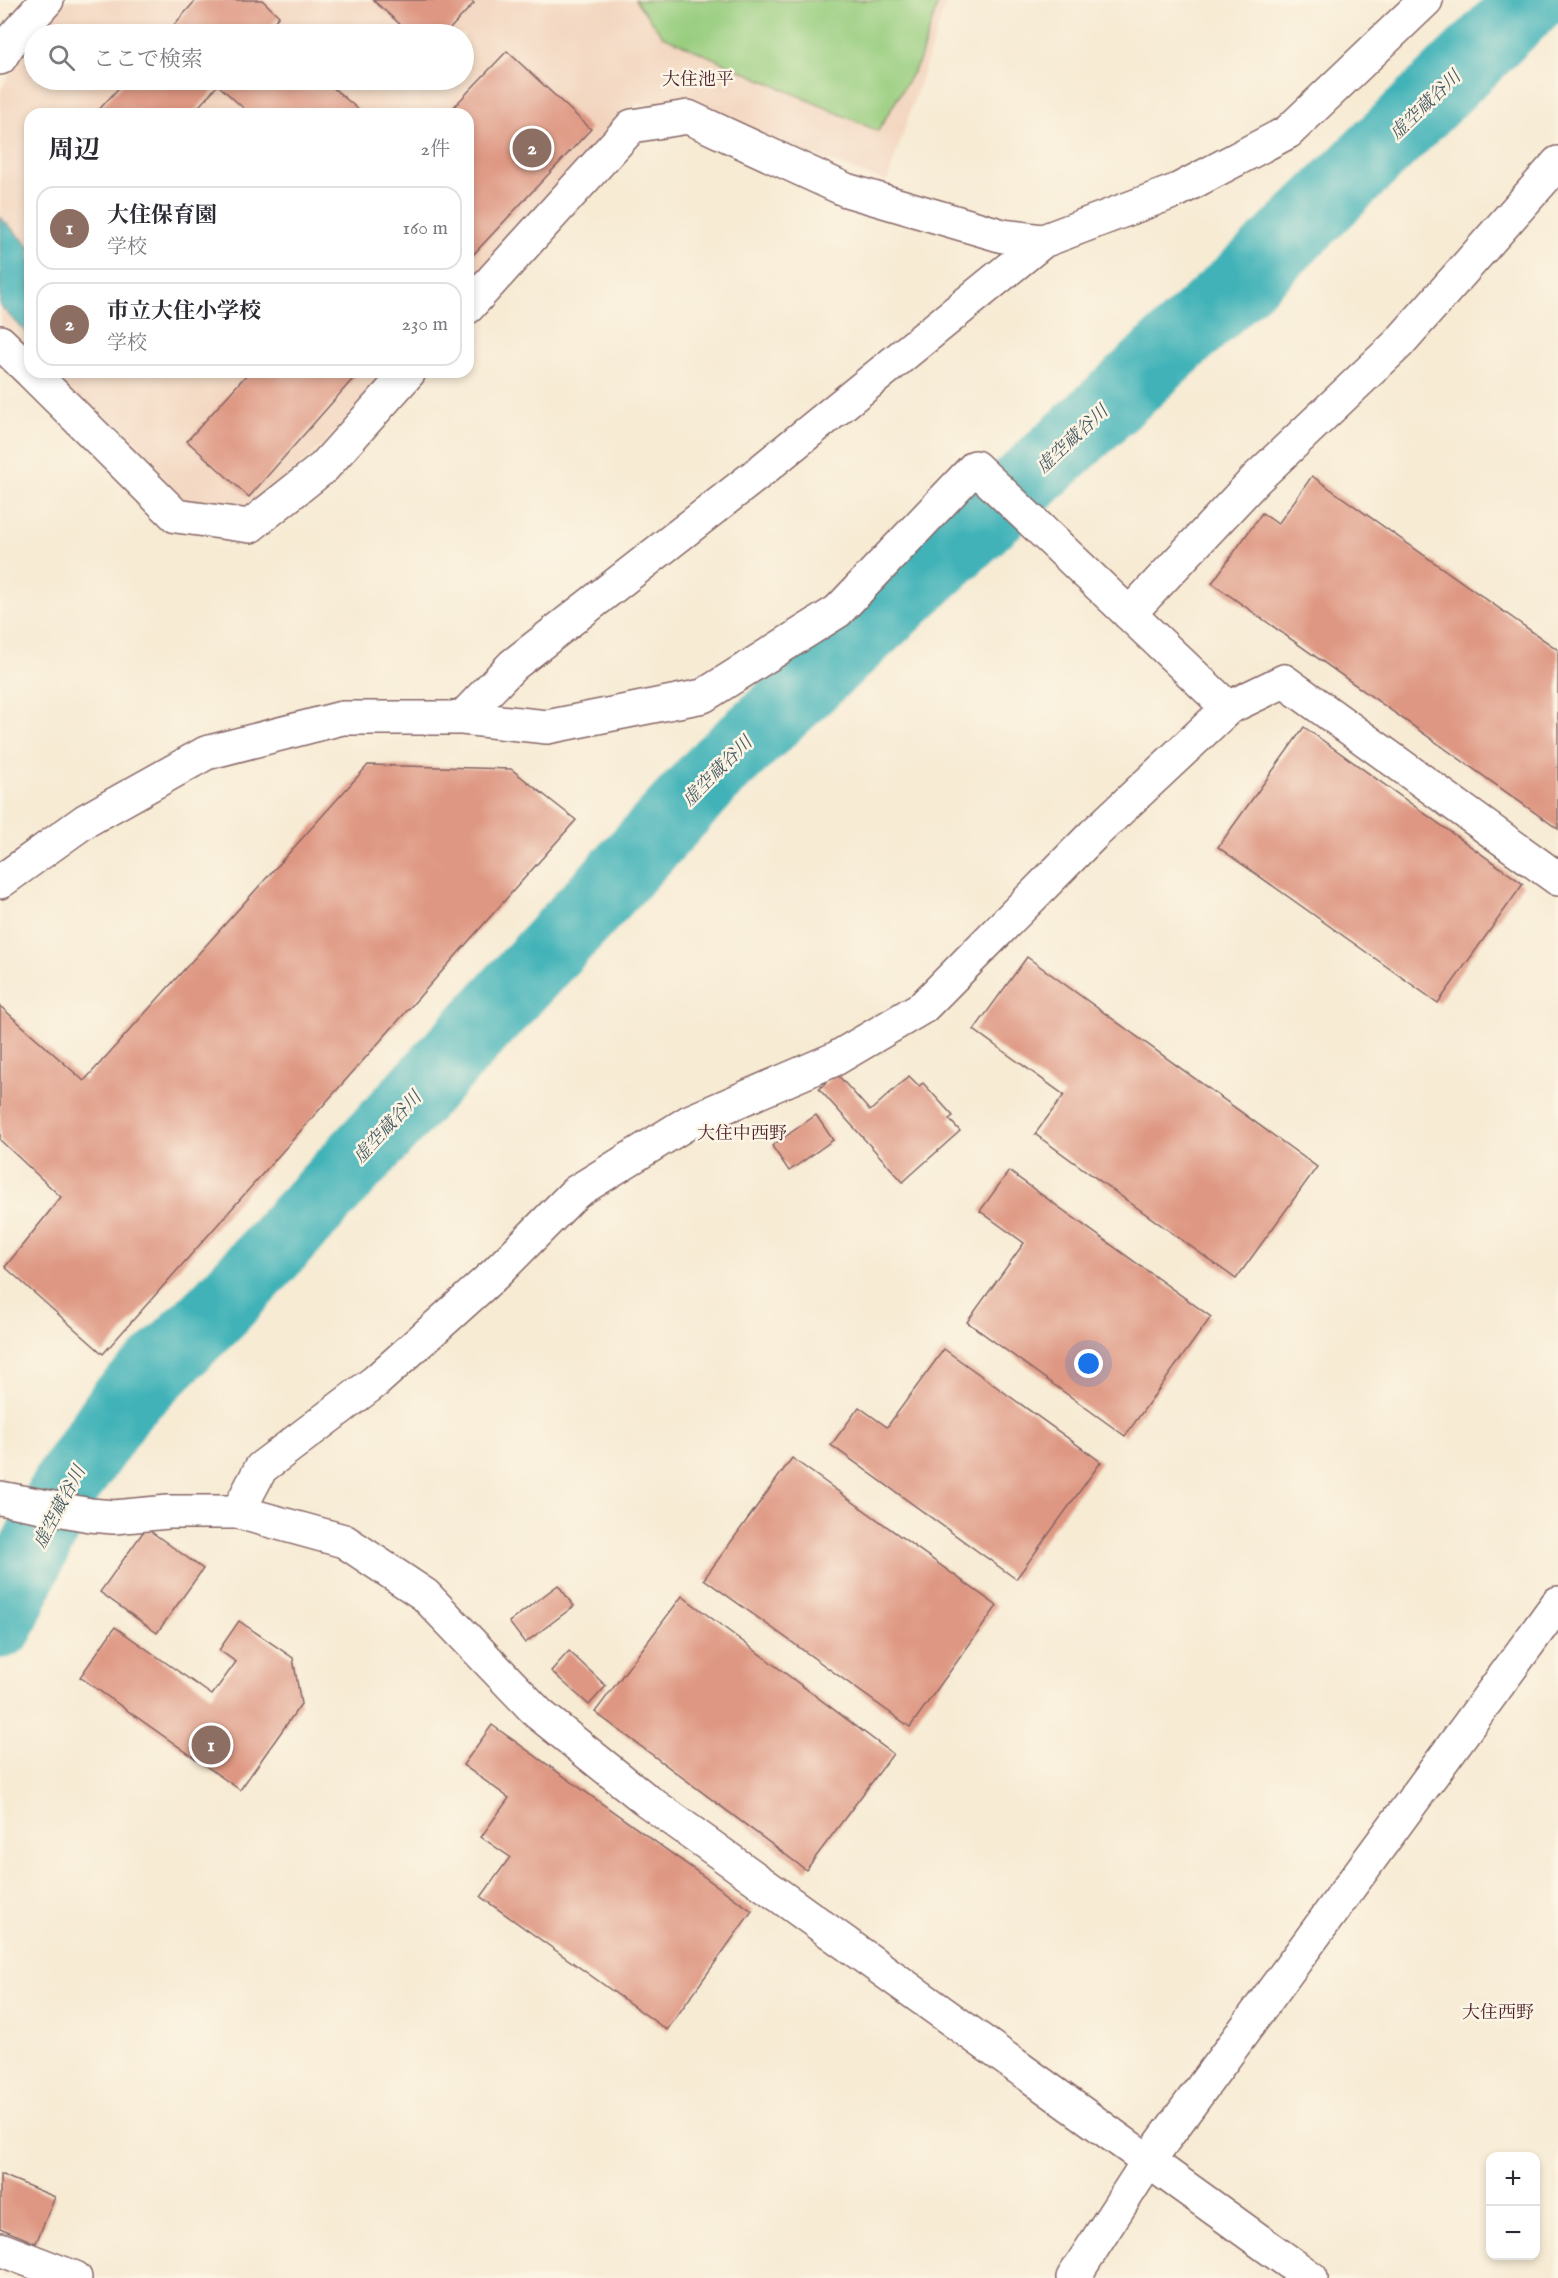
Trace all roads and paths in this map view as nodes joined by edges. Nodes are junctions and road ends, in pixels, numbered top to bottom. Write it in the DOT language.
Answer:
graph roads {
  1 [pos="47,0"];
  2 [pos="1426,0"];
  3 [pos="25,24"];
  4 [pos="24,26"];
  5 [pos="0,58"];
  6 [pos="1558,164"];
  7 [pos="1043,241"];
  8 [pos="474,300"];
  9 [pos="0,342"];
  10 [pos="24,366"];
  11 [pos="36,378"];
  12 [pos="405,378"];
  13 [pos="1129,614"];
  14 [pos="1228,708"];
  15 [pos="462,718"];
  16 [pos="1558,879"];
  17 [pos="0,882"];
  18 [pos="8,1500"];
  19 [pos="238,1512"];
  20 [pos="1558,1603"];
  21 [pos="1149,2160"];
  22 [pos="0,2249"];
  23 [pos="75,2278"];
  24 [pos="1073,2278"];
  25 [pos="1311,2278"];
  1 -- 3 [label="street"];
  2 -- 7 [label="street"];
  4 -- 5 [label="street"];
  6 -- 13 [label="street"];
  7 -- 8 [label="street"];
  7 -- 15 [label="street"];
  9 -- 10 [label="street"];
  11 -- 12 [label="street"];
  13 -- 14 [label="street"];
  13 -- 15 [label="street"];
  14 -- 16 [label="street"];
  14 -- 19 [label="street"];
  15 -- 17 [label="street"];
  18 -- 19 [label="street"];
  19 -- 21 [label="street"];
  20 -- 21 [label="street"];
  21 -- 24 [label="street"];
  21 -- 25 [label="street"];
  22 -- 23 [label="street"];
}
